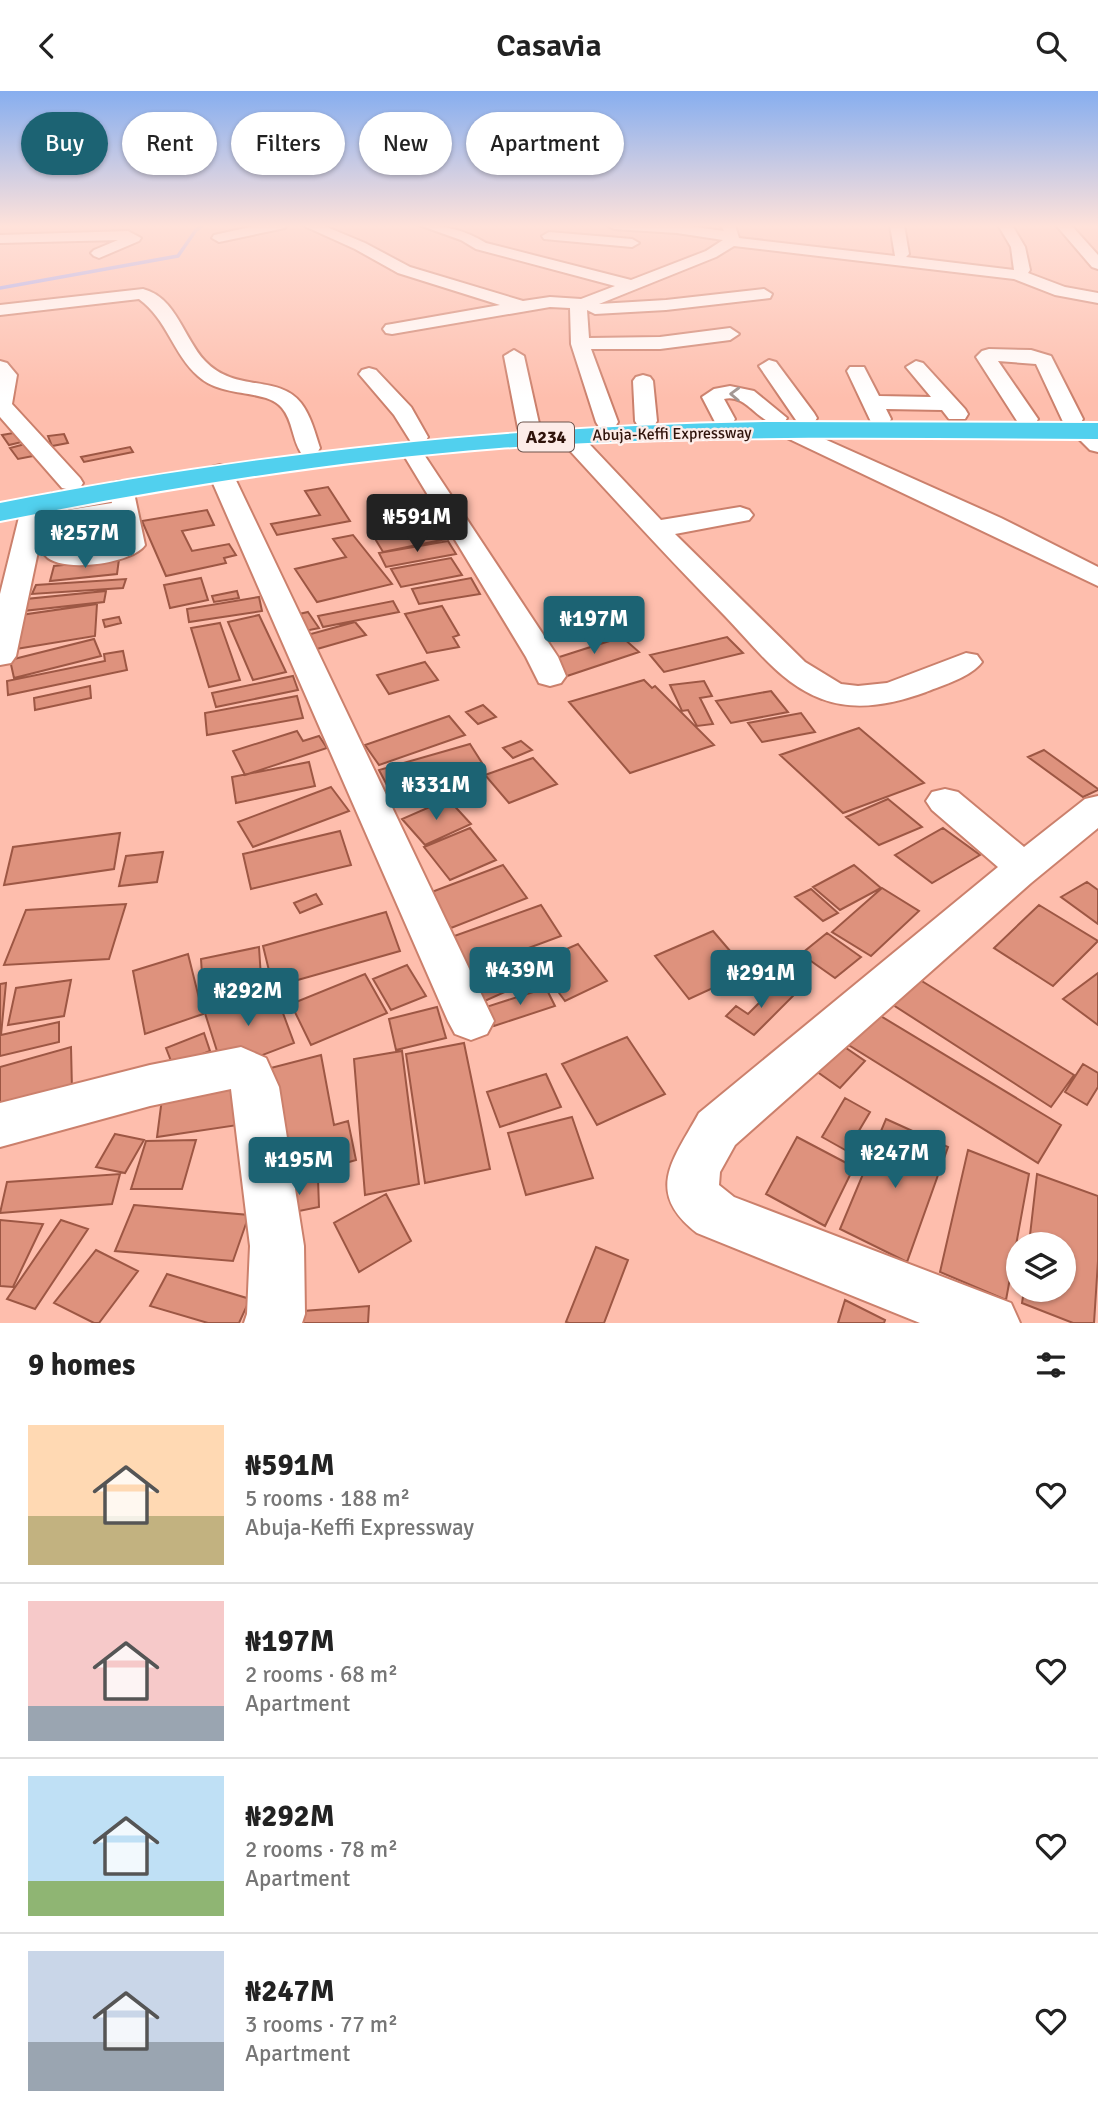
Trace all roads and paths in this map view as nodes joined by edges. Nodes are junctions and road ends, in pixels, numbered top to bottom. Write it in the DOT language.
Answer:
graph roads {
  1 [pos="438,282"];
  2 [pos="623,282"];
  3 [pos="638,282"];
  4 [pos="1038,282"];
  5 [pos="632,285"];
  6 [pos="764,294"];
  7 [pos="1098,297"];
  8 [pos="580,306"];
  9 [pos="523,307"];
  10 [pos="0,310"];
  11 [pos="392,329"];
  12 [pos="730,334"];
  13 [pos="580,344"];
  14 [pos="513,356"];
  15 [pos="769,366"];
  16 [pos="916,366"];
  17 [pos="0,367"];
  18 [pos="369,374"];
  19 [pos="643,381"];
  20 [pos="1009,392"];
  21 [pos="1060,393"];
  22 [pos="869,395"];
  23 [pos="949,405"];
  24 [pos="1027,419"];
  25 [pos="646,421"];
  26 [pos="607,422"];
  27 [pos="791,423"];
  28 [pos="529,428"];
  29 [pos="1090,429"];
  30 [pos="569,436"];
  31 [pos="414,443"];
  32 [pos="309,448"];
  33 [pos="220,472"];
  34 [pos="72,482"];
  35 [pos="0,497"];
  36 [pos="124,498"];
  37 [pos="49,509"];
  38 [pos="0,512"];
  39 [pos="740,515"];
  40 [pos="654,530"];
  41 [pos="1098,578"];
  42 [pos="0,656"];
  43 [pos="966,662"];
  44 [pos="551,676"];
  45 [pos="945,801"];
  46 [pos="1098,808"];
  47 [pos="1024,868"];
  48 [pos="471,1021"];
  49 [pos="0,1125"];
  50 [pos="273,1323"];
  51 [pos="991,1323"];
  1 -- 9 [label="street"];
  2 -- 5 [label="street"];
  3 -- 5 [label="street"];
  4 -- 7 [label="street"];
  5 -- 8 [label="street"];
  6 -- 8 [label="street"];
  8 -- 9 [label="street"];
  8 -- 13 [label="street"];
  9 -- 11 [label="street"];
  10 -- 32 [label="street"];
  12 -- 13 [label="street"];
  13 -- 26 [label="street"];
  14 -- 28 [label="street"];
  15 -- 27 [label="street"];
  16 -- 23 [label="street"];
  17 -- 34 [label="street"];
  18 -- 31 [label="street"];
  19 -- 25 [label="street"];
  20 -- 21 [label="street"];
  20 -- 21 [label="street"];
  20 -- 24 [label="street"];
  21 -- 29 [label="street"];
  22 -- 23 [label="highway, Abuja-Keffi Expressway / A234"];
  22 -- 23 [label="street"];
  22 -- 27 [label="highway, Abuja-Keffi Expressway / A234"];
  23 -- 24 [label="highway, Abuja-Keffi Expressway / A234"];
  24 -- 29 [label="highway, Abuja-Keffi Expressway / A234"];
  25 -- 26 [label="highway, Abuja-Keffi Expressway / A234"];
  27 -- 25 [label="highway, Abuja-Keffi Expressway / A234, one-way"];
  26 -- 28 [label="highway, Abuja-Keffi Expressway / A234"];
  27 -- 29 [label="highway, Abuja-Keffi Expressway / A234"];
  27 -- 30 [label="highway, Abuja-Keffi Expressway / A234"];
  27 -- 41 [label="street"];
  28 -- 31 [label="highway, Abuja-Keffi Expressway / A234"];
  30 -- 31 [label="highway, Abuja-Keffi Expressway / A234"];
  30 -- 40 [label="street"];
  31 -- 32 [label="highway, Abuja-Keffi Expressway / A234"];
  31 -- 33 [label="highway, Abuja-Keffi Expressway / A234"];
  31 -- 44 [label="street"];
  32 -- 34 [label="highway, Abuja-Keffi Expressway / A234"];
  33 -- 36 [label="highway, Abuja-Keffi Expressway / A234"];
  33 -- 48 [label="street"];
  34 -- 35 [label="highway, Abuja-Keffi Expressway / A234"];
  36 -- 37 [label="highway, Abuja-Keffi Expressway / A234"];
  36 -- 37 [label="street"];
  37 -- 38 [label="highway, Abuja-Keffi Expressway / A234"];
  37 -- 42 [label="street"];
  39 -- 40 [label="street"];
  40 -- 43 [label="street"];
  45 -- 47 [label="street"];
  46 -- 47 [label="street"];
  47 -- 51 [label="street"];
  49 -- 50 [label="street"];
}
